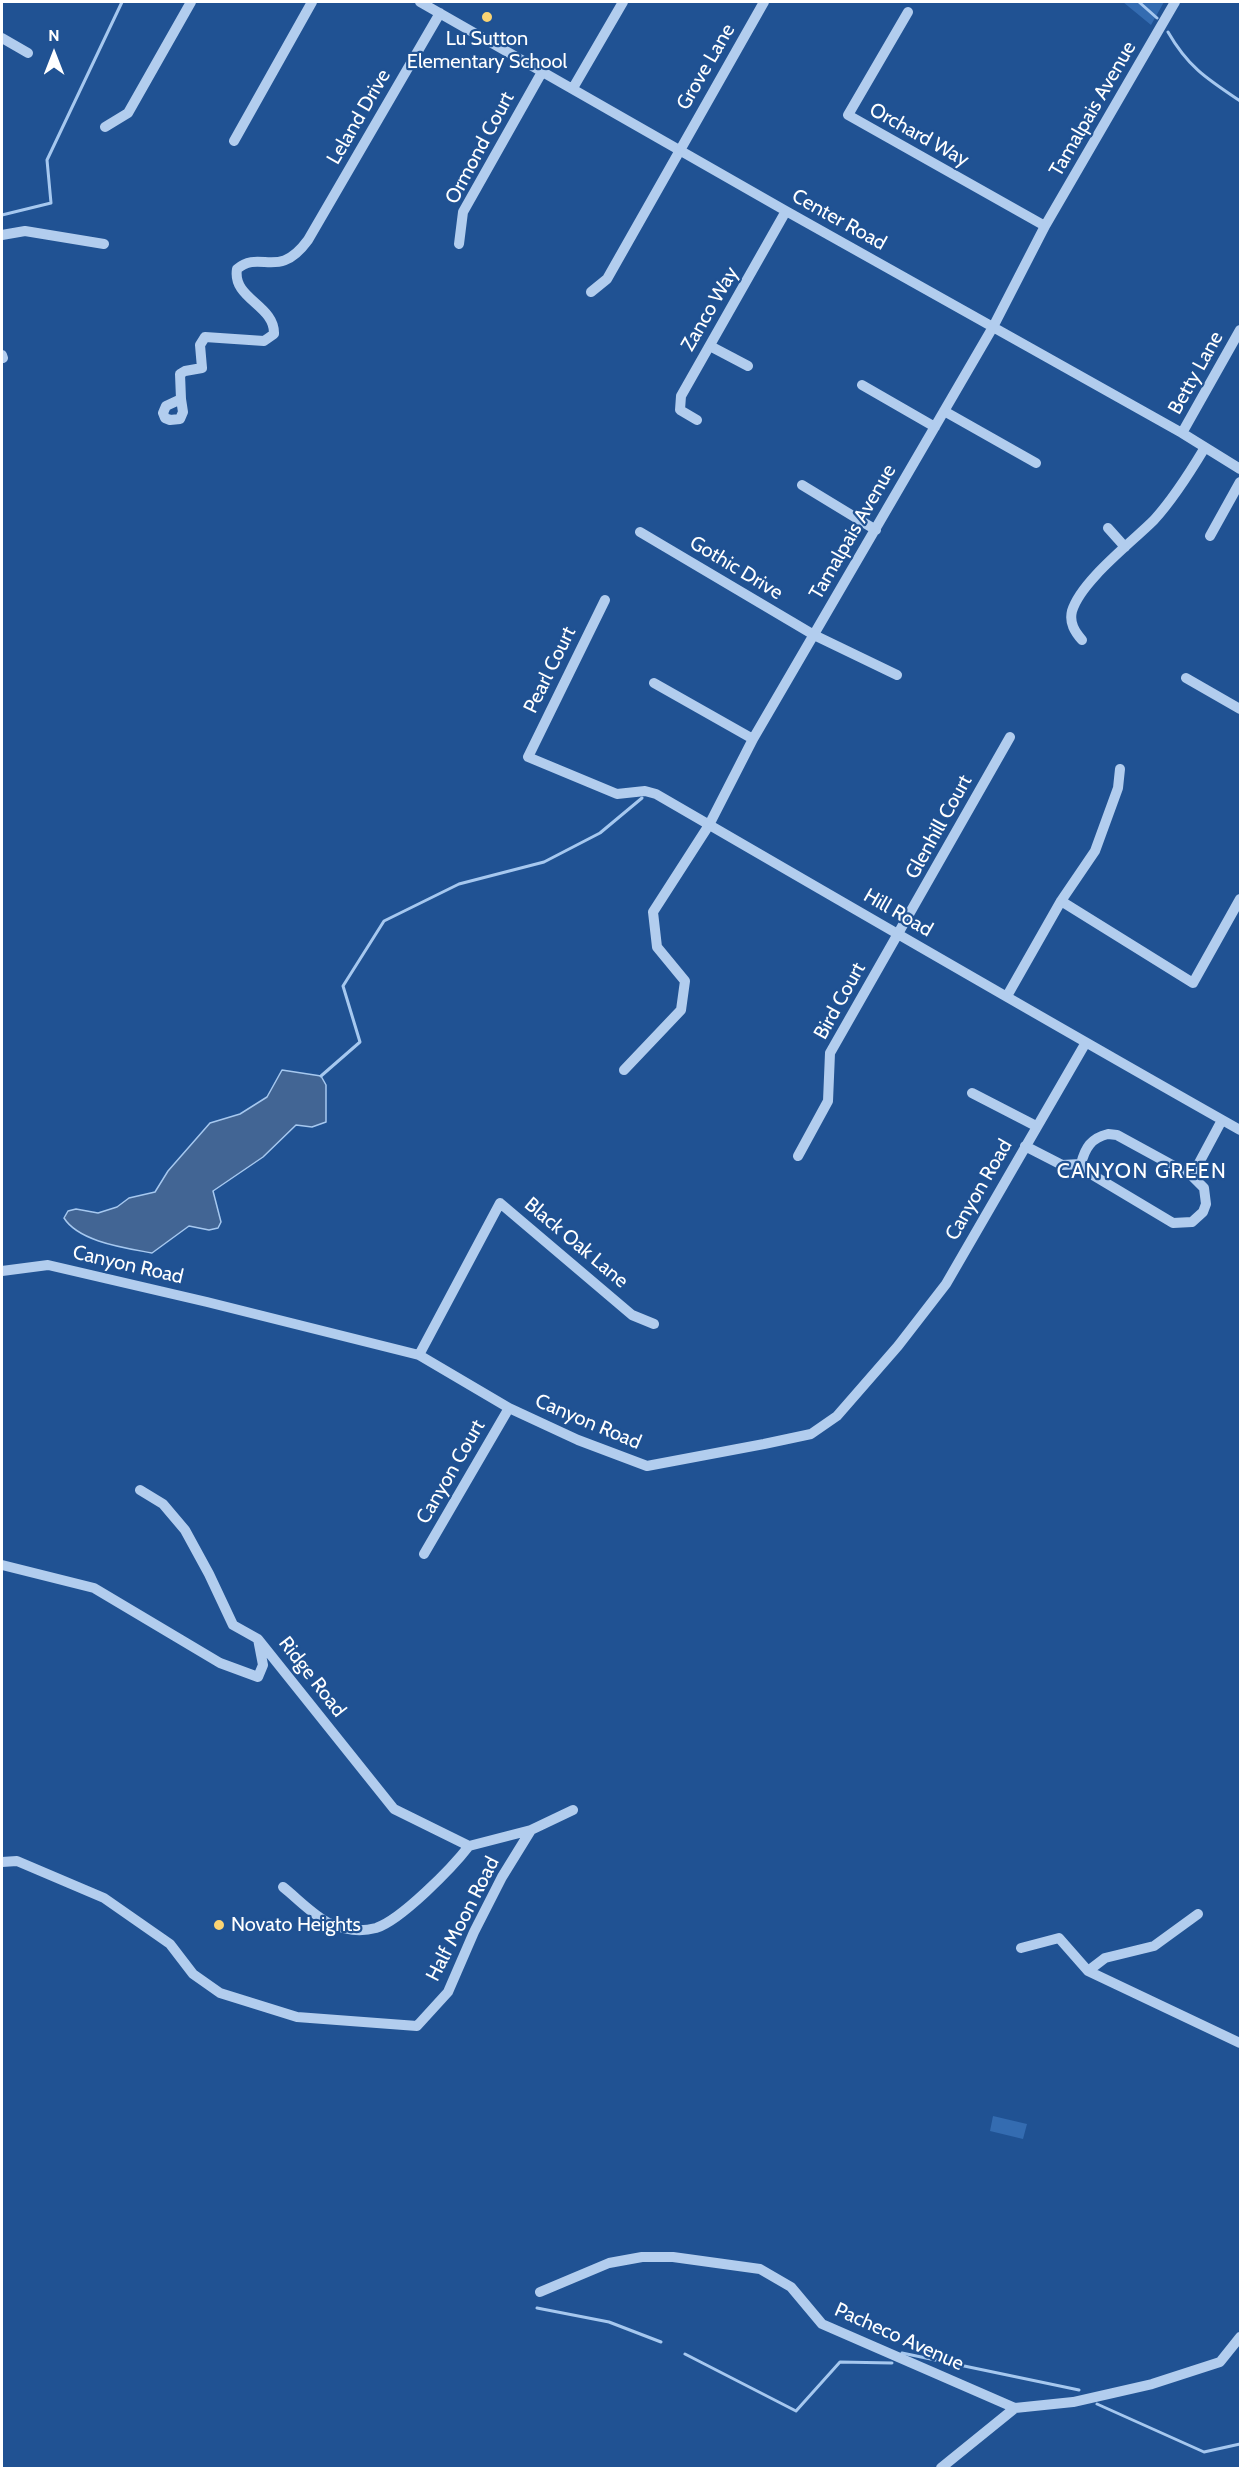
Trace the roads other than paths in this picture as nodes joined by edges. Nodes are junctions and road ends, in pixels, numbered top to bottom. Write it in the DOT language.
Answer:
graph roads {
  1 [pos="191,2"];
  2 [pos="312,2"];
  3 [pos="420,2"];
  4 [pos="623,2"];
  5 [pos="764,2"];
  6 [pos="1175,2"];
  7 [pos="908,12"];
  8 [pos="441,13"];
  9 [pos="2,38"];
  10 [pos="28,53"];
  11 [pos="542,72"];
  12 [pos="573,88"];
  13 [pos="105,127"];
  14 [pos="234,141"];
  15 [pos="679,150"];
  16 [pos="786,211"];
  17 [pos="1046,226"];
  18 [pos="2,235"];
  19 [pos="104,244"];
  20 [pos="459,244"];
  21 [pos="591,292"];
  22 [pos="993,327"];
  23 [pos="1240,330"];
  24 [pos="710,346"];
  25 [pos="748,366"];
  26 [pos="862,385"];
  27 [pos="181,399"];
  28 [pos="944,411"];
  29 [pos="697,420"];
  30 [pos="935,427"];
  31 [pos="1182,433"];
  32 [pos="1204,449"];
  33 [pos="1036,463"];
  34 [pos="1240,469"];
  35 [pos="1240,483"];
  36 [pos="802,486"];
  37 [pos="1108,528"];
  38 [pos="876,530"];
  39 [pos="640,532"];
  40 [pos="1210,536"];
  41 [pos="1125,547"];
  42 [pos="605,600"];
  43 [pos="814,635"];
  44 [pos="1082,639"];
  45 [pos="897,675"];
  46 [pos="1186,678"];
  47 [pos="654,683"];
  48 [pos="1240,709"];
  49 [pos="1010,737"];
  50 [pos="753,739"];
  51 [pos="528,757"];
  52 [pos="1120,769"];
  53 [pos="709,825"];
  54 [pos="1240,899"];
  55 [pos="1061,901"];
  56 [pos="899,934"];
  57 [pos="1006,996"];
  58 [pos="1085,1044"];
  59 [pos="624,1070"];
  60 [pos="972,1094"];
  61 [pos="1222,1120"];
  62 [pos="1036,1126"];
  63 [pos="1240,1130"];
  64 [pos="1025,1146"];
  65 [pos="798,1156"];
  66 [pos="1081,1164"];
  67 [pos="1192,1176"];
  68 [pos="2,1271"];
  69 [pos="654,1323"];
  70 [pos="418,1355"];
  71 [pos="509,1408"];
  72 [pos="140,1490"];
  73 [pos="424,1554"];
  74 [pos="2,1565"];
  75 [pos="258,1639"];
  76 [pos="573,1810"];
  77 [pos="531,1830"];
  78 [pos="469,1846"];
  79 [pos="2,1862"];
  80 [pos="284,1887"];
  81 [pos="1198,1914"];
  82 [pos="1022,1948"];
  83 [pos="1088,1971"];
  84 [pos="1240,2043"];
  85 [pos="540,2292"];
  86 [pos="1240,2337"];
  87 [pos="1015,2408"];
  88 [pos="941,2469"];
  1 -- 13 [label="street"];
  2 -- 14 [label="street"];
  3 -- 8 [label="street, Center Road"];
  4 -- 12 [label="street"];
  5 -- 15 [label="street, Grove Lane"];
  6 -- 17 [label="street, Tamalpais Avenue"];
  7 -- 17 [label="street, Orchard Way"];
  8 -- 11 [label="street, Center Road"];
  8 -- 27 [label="street, Leland Drive"];
  9 -- 10 [label="street"];
  11 -- 12 [label="street, Center Road"];
  11 -- 20 [label="street, Ormond Court"];
  12 -- 15 [label="street, Center Road"];
  15 -- 16 [label="street, Center Road"];
  15 -- 21 [label="street, Grove Lane"];
  16 -- 22 [label="street, Center Road"];
  16 -- 24 [label="street, Zanco Way"];
  17 -- 22 [label="street, Tamalpais Avenue"];
  18 -- 19 [label="street"];
  22 -- 28 [label="street, Tamalpais Avenue"];
  22 -- 31 [label="street, Center Road"];
  23 -- 31 [label="street, Betty Lane"];
  24 -- 25 [label="street"];
  24 -- 29 [label="street, Zanco Way"];
  26 -- 30 [label="street"];
  28 -- 30 [label="street, Tamalpais Avenue"];
  28 -- 33 [label="street"];
  30 -- 38 [label="street, Tamalpais Avenue"];
  31 -- 32 [label="street, Center Road"];
  32 -- 34 [label="street, Center Road"];
  32 -- 41 [label="street"];
  35 -- 40 [label="street"];
  36 -- 38 [label="street"];
  37 -- 41 [label="street"];
  38 -- 43 [label="street, Tamalpais Avenue"];
  39 -- 43 [label="street, Gothic Drive"];
  41 -- 44 [label="street"];
  42 -- 51 [label="street, Pearl Court"];
  43 -- 45 [label="street, Gothic Drive"];
  43 -- 50 [label="street, Tamalpais Avenue"];
  46 -- 48 [label="street"];
  47 -- 50 [label="street"];
  49 -- 56 [label="street, Glenhill Court"];
  50 -- 53 [label="street, Tamalpais Avenue"];
  51 -- 53 [label="street, Hill Road"];
  52 -- 55 [label="street"];
  53 -- 56 [label="street, Hill Road"];
  53 -- 59 [label="street, Tamalpais Avenue"];
  54 -- 55 [label="street"];
  55 -- 57 [label="street"];
  56 -- 57 [label="street, Hill Road"];
  56 -- 65 [label="street, Bird Court"];
  57 -- 58 [label="street, Hill Road"];
  58 -- 61 [label="street, Hill Road"];
  58 -- 62 [label="street, Canyon Road"];
  60 -- 62 [label="street"];
  61 -- 63 [label="street, Hill Road"];
  61 -- 67 [label="street"];
  62 -- 64 [label="street, Canyon Road"];
  64 -- 66 [label="street"];
  64 -- 71 [label="street, Canyon Road"];
  66 -- 67 [label="street"];
  66 -- 67 [label="street"];
  68 -- 70 [label="street, Canyon Road"];
  69 -- 70 [label="street, Black Oak Lane"];
  70 -- 71 [label="street, Canyon Road"];
  71 -- 73 [label="street, Canyon Court"];
  72 -- 75 [label="street"];
  74 -- 75 [label="street, Ridge Road"];
  75 -- 78 [label="street, Ridge Road"];
  76 -- 77 [label="street"];
  77 -- 78 [label="street"];
  77 -- 79 [label="street, Half Moon Road"];
  78 -- 80 [label="street"];
  81 -- 83 [label="street"];
  82 -- 83 [label="street"];
  83 -- 84 [label="street"];
  85 -- 87 [label="street, Pacheco Avenue"];
  86 -- 87 [label="street"];
  87 -- 88 [label="street"];
}
